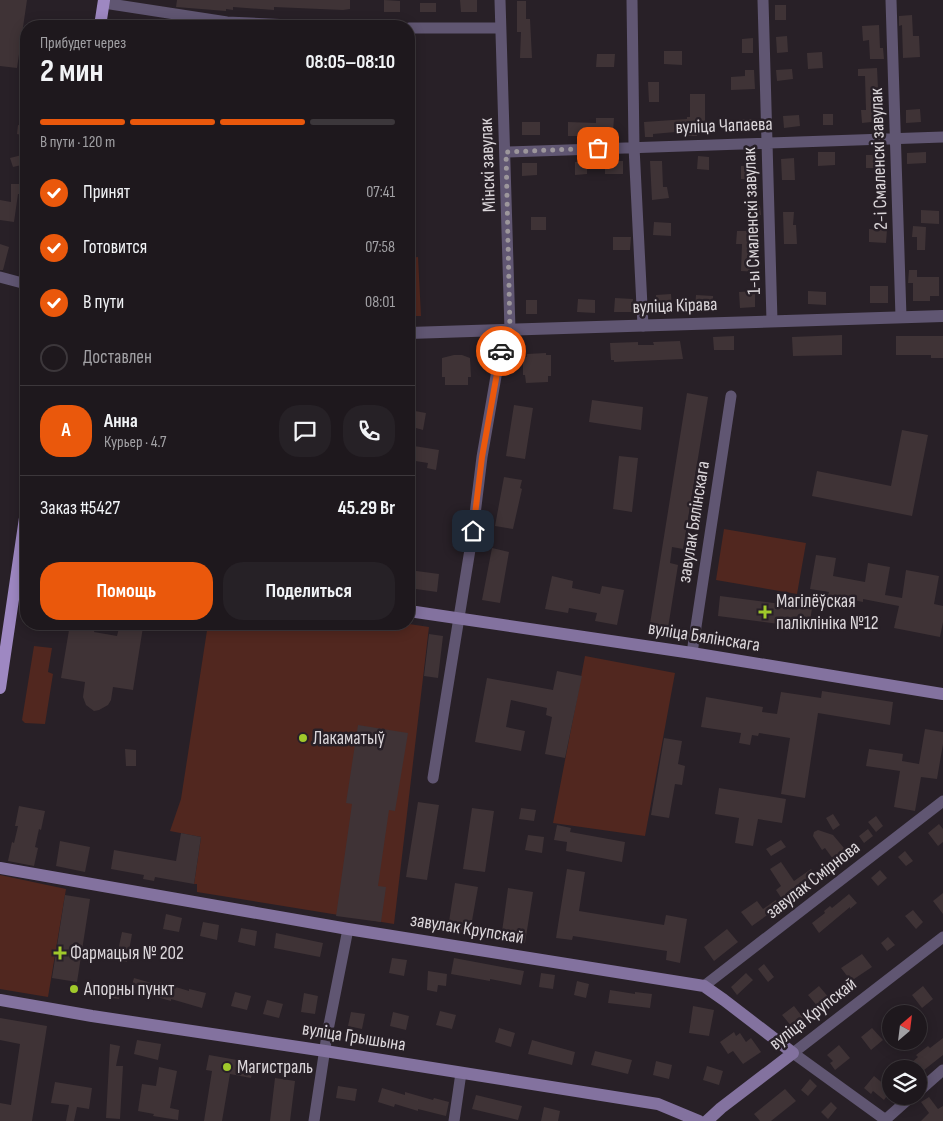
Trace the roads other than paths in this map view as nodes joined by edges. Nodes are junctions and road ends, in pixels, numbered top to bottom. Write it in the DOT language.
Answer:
graph roads {
  1 [pos="500,0"];
  2 [pos="632,0"];
  3 [pos="763,0"];
  4 [pos="891,0"];
  5 [pos="104,1"];
  6 [pos="101,20"];
  7 [pos="215,20"];
  8 [pos="415,28"];
  9 [pos="500,28"];
  10 [pos="943,137"];
  11 [pos="896,138"];
  12 [pos="768,142"];
  13 [pos="634,147"];
  14 [pos="506,152"];
  15 [pos="0,277"];
  16 [pos="20,282"];
  17 [pos="943,316"];
  18 [pos="902,317"];
  19 [pos="772,321"];
  20 [pos="643,326"];
  21 [pos="507,330"];
  22 [pos="415,333"];
  23 [pos="731,396"];
  24 [pos="20,566"];
  25 [pos="415,612"];
  26 [pos="459,618"];
  27 [pos="692,653"];
  28 [pos="0,688"];
  29 [pos="943,694"];
  30 [pos="433,778"];
  31 [pos="943,801"];
  32 [pos="0,868"];
  33 [pos="348,929"];
  34 [pos="943,937"];
  35 [pos="704,986"];
  36 [pos="0,1000"];
  37 [pos="325,1051"];
  38 [pos="793,1053"];
  39 [pos="943,1070"];
  40 [pos="461,1072"];
  41 [pos="927,1084"];
  42 [pos="902,1105"];
  43 [pos="886,1120"];
  44 [pos="314,1121"];
  45 [pos="454,1121"];
  46 [pos="698,1121"];
  47 [pos="707,1121"];
  1 -- 9 [label="street, Мінскі завулак"];
  2 -- 13 [label="street"];
  3 -- 12 [label="street, 1-ы Смаленскі завулак"];
  4 -- 11 [label="street, 2-і Смаленскі завулак"];
  5 -- 6 [label="main road"];
  5 -- 7 [label="street"];
  8 -- 9 [label="street"];
  9 -- 14 [label="street, Мінскі завулак"];
  10 -- 11 [label="street, вуліца Чапаева"];
  11 -- 12 [label="street, вуліца Чапаева"];
  11 -- 18 [label="street, 2-і Смаленскі завулак"];
  12 -- 13 [label="street, вуліца Чапаева"];
  12 -- 19 [label="street, 1-ы Смаленскі завулак"];
  13 -- 14 [label="street, вуліца Чапаева"];
  13 -- 20 [label="street"];
  14 -- 21 [label="street, Мінскі завулак"];
  15 -- 16 [label="street"];
  17 -- 18 [label="street, вуліца Кірава"];
  18 -- 19 [label="street, вуліца Кірава"];
  19 -- 20 [label="street, вуліца Кірава"];
  20 -- 21 [label="street, вуліца Кірава"];
  21 -- 22 [label="street, вуліца Кірава"];
  21 -- 26 [label="street"];
  23 -- 27 [label="street, завулак Бялінскага"];
  24 -- 28 [label="main road"];
  25 -- 26 [label="main road, вуліца Бялінскага"];
  26 -- 27 [label="main road, вуліца Бялінскага"];
  26 -- 30 [label="street"];
  27 -- 29 [label="main road, вуліца Бялінскага"];
  31 -- 35 [label="street, завулак Смірнова"];
  32 -- 33 [label="main road, завулак Крупскай"];
  33 -- 35 [label="main road, завулак Крупскай"];
  33 -- 37 [label="street"];
  34 -- 38 [label="street, вуліца Крупскай"];
  35 -- 38 [label="main road, завулак Крупскай"];
  36 -- 37 [label="main road, вуліца Грышына"];
  37 -- 40 [label="main road, вуліца Грышына"];
  37 -- 44 [label="street"];
  38 -- 43 [label="street, завулак Крупскай"];
  38 -- 47 [label="main road, вуліца Крупскай"];
  39 -- 41 [label="street"];
  40 -- 45 [label="street"];
  40 -- 46 [label="main road, вуліца Грышына"];
  42 -- 43 [label="street"];
}
